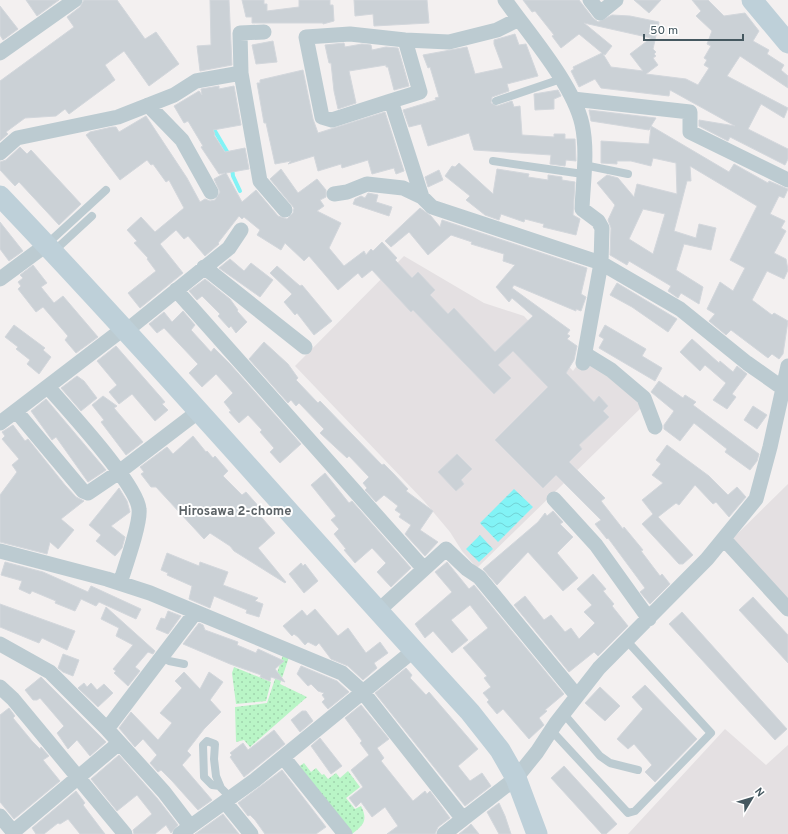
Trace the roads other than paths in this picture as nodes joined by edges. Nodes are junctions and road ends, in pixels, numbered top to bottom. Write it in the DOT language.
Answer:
graph roads {
  1 [pos="75,0"];
  2 [pos="505,0"];
  3 [pos="590,0"];
  4 [pos="616,0"];
  5 [pos="752,0"];
  6 [pos="771,0"];
  7 [pos="519,19"];
  8 [pos="788,21"];
  9 [pos="264,32"];
  10 [pos="405,40"];
  11 [pos="788,43"];
  12 [pos="0,53"];
  13 [pos="241,73"];
  14 [pos="561,79"];
  15 [pos="573,99"];
  16 [pos="391,101"];
  17 [pos="496,101"];
  18 [pos="152,109"];
  19 [pos="0,153"];
  20 [pos="493,162"];
  21 [pos="583,169"];
  22 [pos="628,174"];
  23 [pos="788,180"];
  24 [pos="106,190"];
  25 [pos="211,192"];
  26 [pos="334,194"];
  27 [pos="0,196"];
  28 [pos="422,198"];
  29 [pos="285,210"];
  30 [pos="92,216"];
  31 [pos="241,230"];
  32 [pos="50,248"];
  33 [pos="601,263"];
  34 [pos="204,267"];
  35 [pos="0,279"];
  36 [pos="176,290"];
  37 [pos="125,330"];
  38 [pos="305,347"];
  39 [pos="788,366"];
  40 [pos="48,386"];
  41 [pos="786,391"];
  42 [pos="16,411"];
  43 [pos="199,411"];
  44 [pos="0,423"];
  45 [pos="655,427"];
  46 [pos="119,472"];
  47 [pos="554,499"];
  48 [pos="724,539"];
  49 [pos="1,553"];
  50 [pos="424,569"];
  51 [pos="120,583"];
  52 [pos="788,609"];
  53 [pos="378,612"];
  54 [pos="195,613"];
  55 [pos="649,619"];
  56 [pos="627,641"];
  57 [pos="0,644"];
  58 [pos="413,651"];
  59 [pos="161,657"];
  60 [pos="184,664"];
  61 [pos="0,687"];
  62 [pos="362,691"];
  63 [pos="578,696"];
  64 [pos="563,713"];
  65 [pos="107,729"];
  66 [pos="551,730"];
  67 [pos="119,743"];
  68 [pos="283,757"];
  69 [pos="638,770"];
  70 [pos="77,778"];
  71 [pos="516,778"];
  72 [pos="220,786"];
  73 [pos="228,800"];
  74 [pos="0,816"];
  75 [pos="463,819"];
  76 [pos="185,830"];
  77 [pos="14,833"];
  78 [pos="124,834"];
  79 [pos="251,834"];
  80 [pos="345,834"];
  81 [pos="444,834"];
  82 [pos="537,834"];
  1 -- 12 [label="street"];
  2 -- 7 [label="street"];
  3 -- 4 [label="street"];
  5 -- 11 [label="street"];
  6 -- 8 [label="street"];
  7 -- 10 [label="street"];
  7 -- 14 [label="street"];
  9 -- 13 [label="street"];
  10 -- 16 [label="street"];
  10 -- 16 [label="street"];
  13 -- 18 [label="street"];
  13 -- 29 [label="street"];
  14 -- 15 [label="street"];
  14 -- 17 [label="lane"];
  15 -- 21 [label="street"];
  15 -- 23 [label="street"];
  16 -- 28 [label="street"];
  18 -- 19 [label="street"];
  18 -- 25 [label="street"];
  20 -- 21 [label="lane"];
  21 -- 22 [label="lane"];
  21 -- 33 [label="street"];
  24 -- 32 [label="lane"];
  26 -- 28 [label="street"];
  27 -- 32 [label="street"];
  28 -- 33 [label="street"];
  30 -- 32 [label="lane"];
  31 -- 34 [label="street"];
  32 -- 35 [label="street"];
  32 -- 37 [label="street"];
  33 -- 41 [label="street"];
  33 -- 45 [label="street"];
  34 -- 36 [label="street"];
  34 -- 38 [label="street"];
  36 -- 37 [label="street"];
  36 -- 50 [label="street"];
  37 -- 40 [label="street"];
  37 -- 43 [label="street"];
  39 -- 41 [label="street"];
  40 -- 42 [label="street"];
  40 -- 46 [label="street"];
  41 -- 48 [label="street"];
  42 -- 44 [label="street"];
  42 -- 46 [label="street"];
  43 -- 46 [label="street"];
  43 -- 53 [label="street"];
  46 -- 51 [label="street"];
  47 -- 55 [label="street"];
  48 -- 52 [label="street"];
  48 -- 55 [label="street"];
  49 -- 51 [label="street"];
  50 -- 53 [label="street"];
  50 -- 63 [label="street"];
  51 -- 54 [label="street"];
  53 -- 58 [label="street"];
  54 -- 59 [label="street"];
  54 -- 62 [label="street"];
  55 -- 56 [label="street"];
  56 -- 63 [label="street"];
  56 -- 66 [label="lane"];
  57 -- 65 [label="street"];
  58 -- 62 [label="street"];
  58 -- 71 [label="street"];
  59 -- 60 [label="lane"];
  59 -- 65 [label="street"];
  61 -- 70 [label="street"];
  62 -- 68 [label="street"];
  62 -- 75 [label="street"];
  63 -- 64 [label="street"];
  64 -- 66 [label="street"];
  64 -- 69 [label="lane"];
  65 -- 67 [label="street"];
  66 -- 71 [label="street"];
  67 -- 70 [label="street"];
  67 -- 76 [label="street"];
  68 -- 73 [label="street"];
  68 -- 80 [label="street"];
  70 -- 77 [label="street"];
  70 -- 78 [label="street"];
  71 -- 75 [label="street"];
  71 -- 82 [label="street"];
  72 -- 72 [label="lane"];
  72 -- 73 [label="lane"];
  73 -- 76 [label="street"];
  73 -- 79 [label="street"];
  74 -- 77 [label="street"];
  75 -- 81 [label="street"];
}
